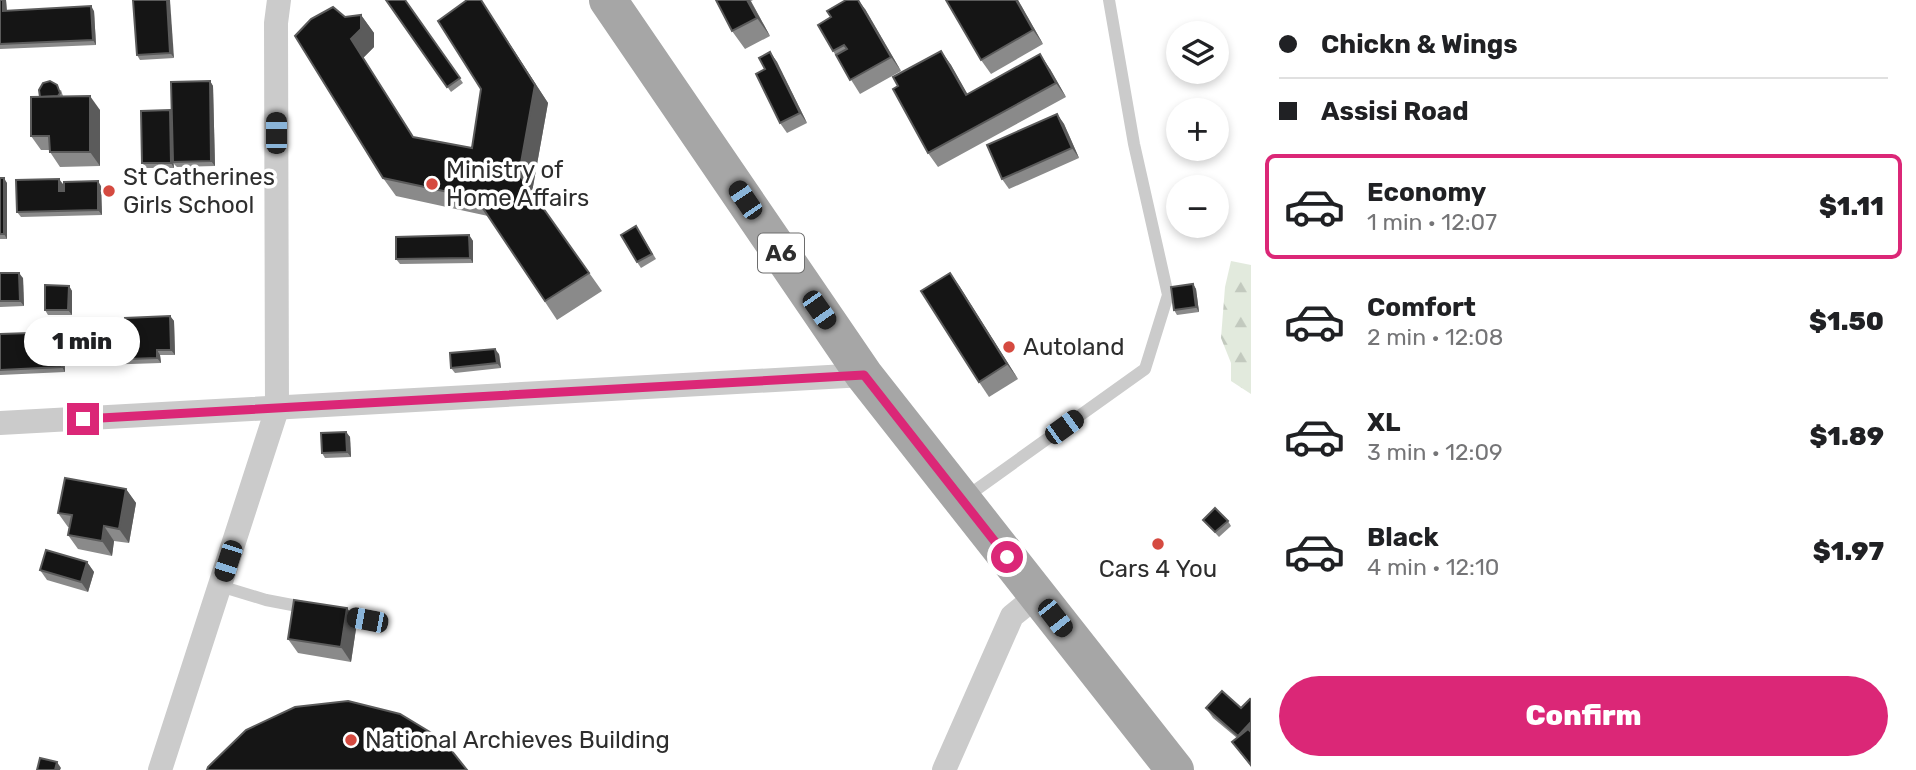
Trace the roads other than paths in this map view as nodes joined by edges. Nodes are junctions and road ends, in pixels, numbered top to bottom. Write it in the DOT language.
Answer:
graph roads {
  1 [pos="279,0"];
  2 [pos="608,0"];
  3 [pos="1109,0"];
  4 [pos="864,375"];
  5 [pos="277,409"];
  6 [pos="0,423"];
  7 [pos="962,500"];
  8 [pos="220,586"];
  9 [pos="1037,596"];
  10 [pos="367,620"];
  11 [pos="160,770"];
  12 [pos="944,770"];
  13 [pos="1175,770"];
  1 -- 5 [label="street"];
  2 -- 4 [label="main road, A6"];
  3 -- 7 [label="lane"];
  4 -- 5 [label="street"];
  4 -- 7 [label="main road, A6"];
  5 -- 6 [label="street"];
  5 -- 8 [label="street"];
  7 -- 9 [label="main road, A6"];
  8 -- 10 [label="lane"];
  8 -- 11 [label="street"];
  9 -- 12 [label="street"];
  9 -- 13 [label="main road, A6"];
}
